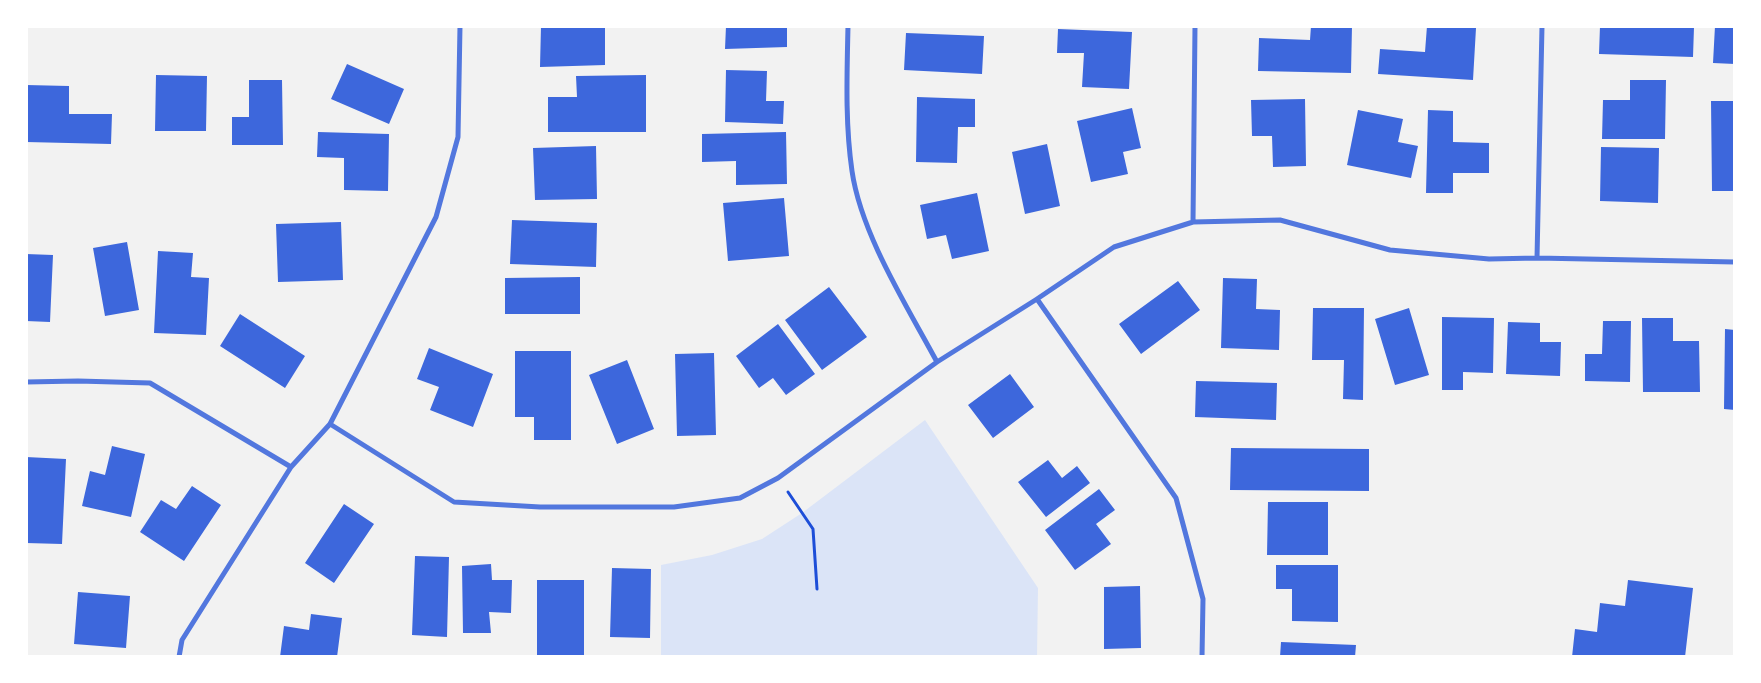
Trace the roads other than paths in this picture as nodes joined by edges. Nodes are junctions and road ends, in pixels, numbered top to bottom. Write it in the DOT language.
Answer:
graph roads {
  1 [pos="460,26"];
  2 [pos="848,26"];
  3 [pos="1195,26"];
  4 [pos="1542,26"];
  5 [pos="1193,222"];
  6 [pos="1537,258"];
  7 [pos="1735,262"];
  8 [pos="1037,299"];
  9 [pos="937,362"];
  10 [pos="26,382"];
  11 [pos="330,424"];
  12 [pos="291,467"];
  13 [pos="179,657"];
  14 [pos="1202,657"];
  1 -- 11 [label="street"];
  2 -- 9 [label="street"];
  3 -- 5 [label="street"];
  4 -- 6 [label="street"];
  5 -- 6 [label="street"];
  5 -- 8 [label="street"];
  6 -- 7 [label="street"];
  8 -- 9 [label="street"];
  8 -- 14 [label="street"];
  9 -- 11 [label="street"];
  10 -- 12 [label="street"];
  11 -- 12 [label="street"];
  12 -- 13 [label="street"];
}
